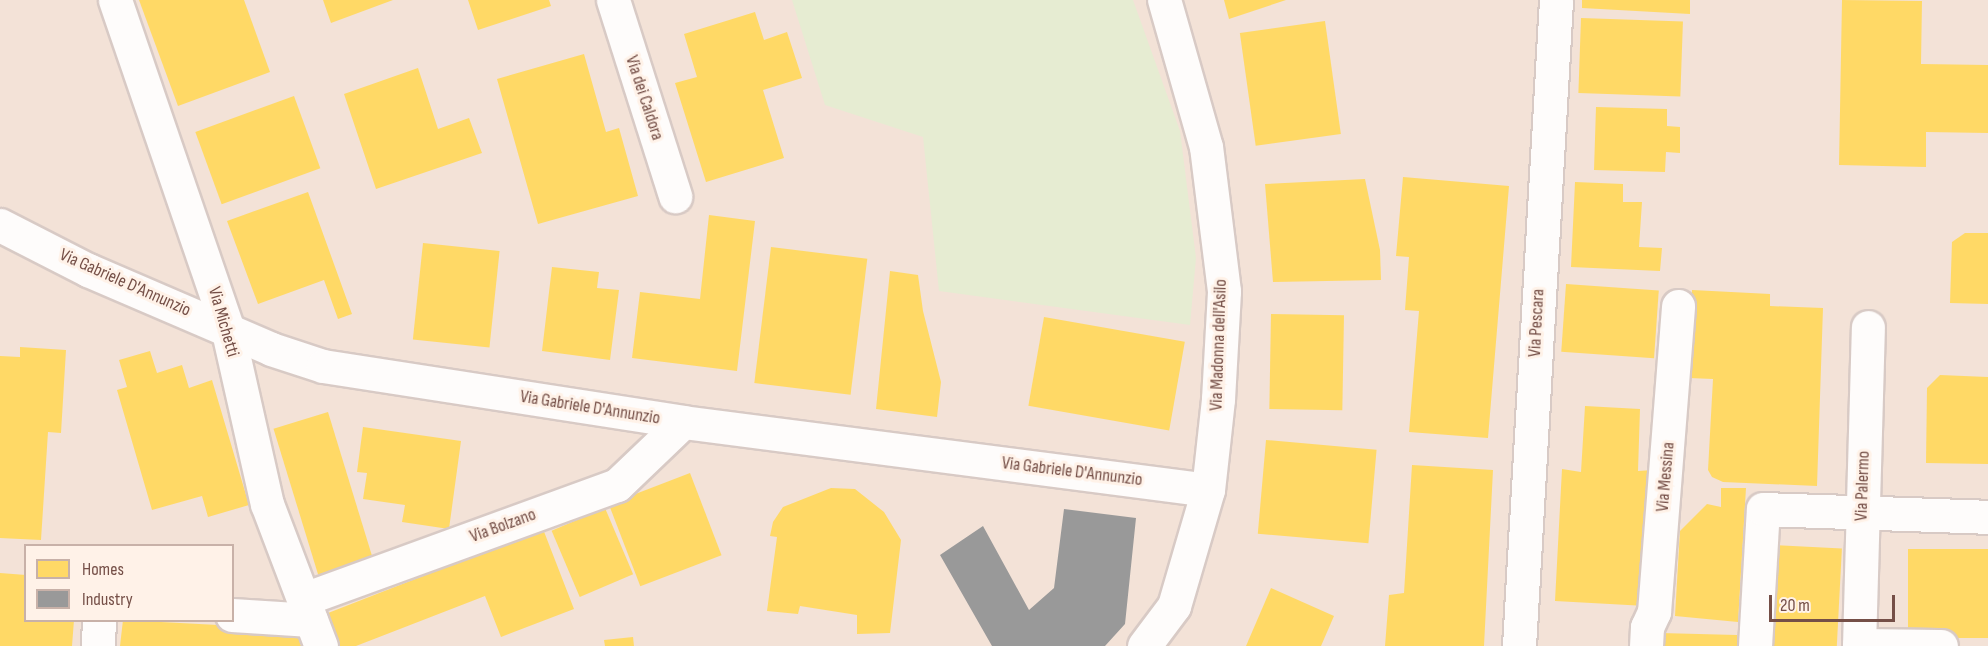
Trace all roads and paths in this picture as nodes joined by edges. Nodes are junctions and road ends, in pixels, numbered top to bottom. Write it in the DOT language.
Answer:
graph roads {
  1 [pos="115,0"];
  2 [pos="613,0"];
  3 [pos="1164,0"];
  4 [pos="1556,0"];
  5 [pos="675,196"];
  6 [pos="0,225"];
  7 [pos="1678,306"];
  8 [pos="227,327"];
  9 [pos="1868,327"];
  10 [pos="682,422"];
  11 [pos="1208,490"];
  12 [pos="1862,515"];
  13 [pos="1988,517"];
  14 [pos="234,615"];
  15 [pos="99,622"];
  16 [pos="312,622"];
  17 [pos="1859,645"];
  18 [pos="98,646"];
  19 [pos="1144,646"];
  20 [pos="1519,646"];
  21 [pos="1646,646"];
  22 [pos="1755,646"];
  23 [pos="1941,646"];
  1 -- 8 [label="street, Via Michetti"];
  2 -- 5 [label="street, Via dei Caldora"];
  3 -- 11 [label="street, Via Madonna dell'Asilo"];
  4 -- 20 [label="street, Via Pescara"];
  6 -- 8 [label="street, Via Gabriele D'Annunzio"];
  7 -- 21 [label="street, Via Messina"];
  8 -- 10 [label="street, Via Gabriele D'Annunzio"];
  8 -- 16 [label="street, Via Michetti"];
  9 -- 12 [label="street, Via Palermo"];
  10 -- 11 [label="street, Via Gabriele D'Annunzio"];
  10 -- 16 [label="street, Via Bolzano"];
  11 -- 19 [label="street, Via Madonna dell'Asilo"];
  12 -- 13 [label="street"];
  12 -- 17 [label="street, Via Palermo"];
  12 -- 22 [label="street"];
  14 -- 16 [label="street"];
  15 -- 18 [label="street"];
  17 -- 23 [label="street"];
}
